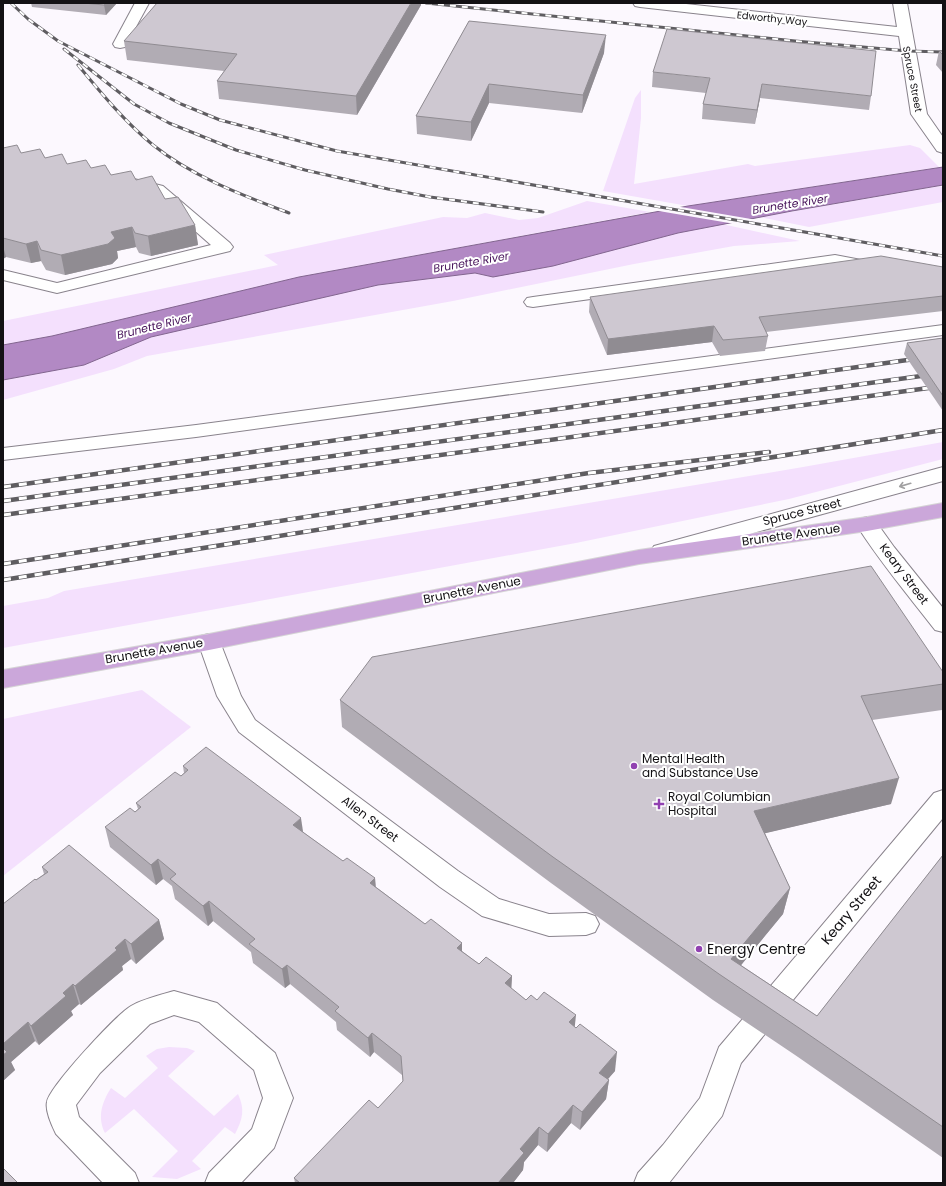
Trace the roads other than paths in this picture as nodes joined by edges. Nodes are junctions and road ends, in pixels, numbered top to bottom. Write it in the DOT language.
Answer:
graph roads {
  1 [pos="142,3"];
  2 [pos="640,3"];
  3 [pos="900,3"];
  4 [pos="904,32"];
  5 [pos="120,44"];
  6 [pos="943,125"];
  7 [pos="927,126"];
  8 [pos="943,148"];
  9 [pos="118,180"];
  10 [pos="889,270"];
  11 [pos="3,275"];
  12 [pos="533,302"];
  13 [pos="943,330"];
  14 [pos="3,454"];
  15 [pos="943,474"];
  16 [pos="943,510"];
  17 [pos="867,524"];
  18 [pos="639,557"];
  19 [pos="943,624"];
  20 [pos="209,642"];
  21 [pos="3,679"];
  22 [pos="943,800"];
  23 [pos="586,924"];
  24 [pos="124,1183"];
  25 [pos="220,1183"];
  26 [pos="649,1183"];
  1 -- 5 [label="street"];
  2 -- 4 [label="street, Edworthy Way"];
  3 -- 4 [label="street, Spruce Street"];
  4 -- 7 [label="street, Spruce Street"];
  6 -- 7 [label="street"];
  7 -- 8 [label="street, Spruce Street"];
  9 -- 11 [label="street"];
  10 -- 12 [label="street"];
  13 -- 14 [label="street"];
  15 -- 18 [label="street, Spruce Street, one-way"];
  16 -- 17 [label="main road, Brunette Avenue"];
  17 -- 18 [label="main road, Brunette Avenue"];
  17 -- 19 [label="street, Keary Street"];
  18 -- 20 [label="main road, Brunette Avenue"];
  20 -- 21 [label="main road, Brunette Avenue"];
  20 -- 23 [label="street, Allen Street"];
  22 -- 26 [label="street, Keary Street"];
  24 -- 25 [label="street"];
}
